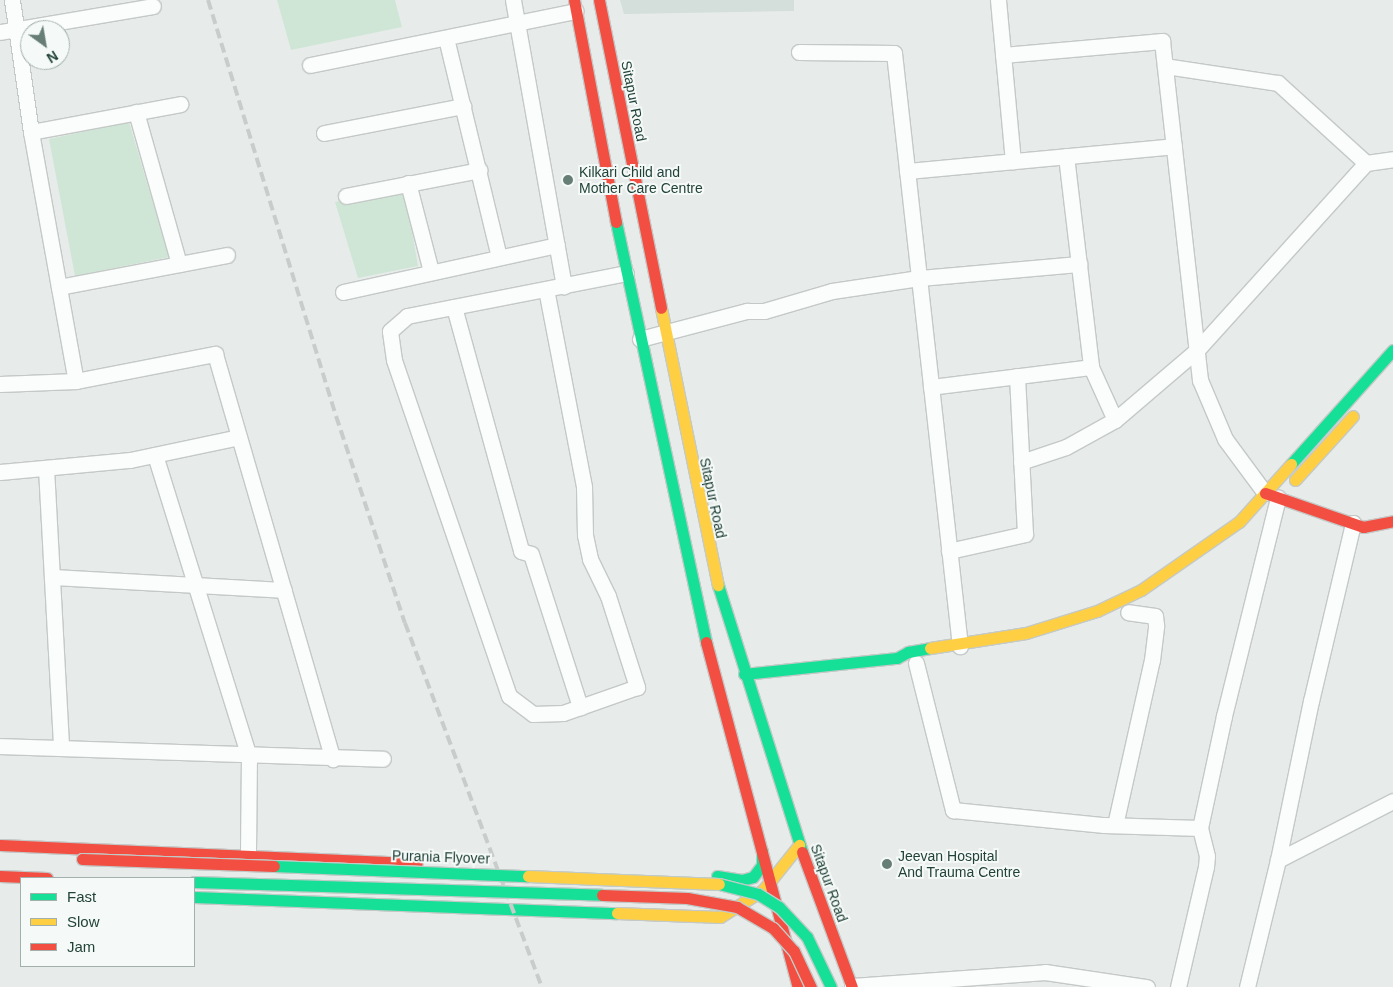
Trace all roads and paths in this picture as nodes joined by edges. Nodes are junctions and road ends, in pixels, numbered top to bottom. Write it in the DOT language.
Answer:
graph roads {
  1 [pos="12,0"];
  2 [pos="513,0"];
  3 [pos="599,0"];
  4 [pos="998,0"];
  5 [pos="575,5"];
  6 [pos="153,6"];
  7 [pos="518,23"];
  8 [pos="19,28"];
  9 [pos="0,32"];
  10 [pos="446,38"];
  11 [pos="799,52"];
  12 [pos="1003,55"];
  13 [pos="310,66"];
  14 [pos="1165,66"];
  15 [pos="180,104"];
  16 [pos="463,106"];
  17 [pos="136,112"];
  18 [pos="31,132"];
  19 [pos="324,133"];
  20 [pos="1174,146"];
  21 [pos="1066,156"];
  22 [pos="1393,160"];
  23 [pos="1013,161"];
  24 [pos="1366,162"];
  25 [pos="480,170"];
  26 [pos="907,171"];
  27 [pos="408,183"];
  28 [pos="346,196"];
  29 [pos="557,244"];
  30 [pos="227,255"];
  31 [pos="499,257"];
  32 [pos="180,264"];
  33 [pos="1079,264"];
  34 [pos="431,271"];
  35 [pos="626,273"];
  36 [pos="919,278"];
  37 [pos="564,286"];
  38 [pos="59,287"];
  39 [pos="546,289"];
  40 [pos="343,292"];
  41 [pos="454,307"];
  42 [pos="664,335"];
  43 [pos="640,339"];
  44 [pos="1197,350"];
  45 [pos="1393,350"];
  46 [pos="1091,367"];
  47 [pos="1016,376"];
  48 [pos="76,381"];
  49 [pos="0,384"];
  50 [pos="931,387"];
  51 [pos="1362,406"];
  52 [pos="1115,420"];
  53 [pos="239,436"];
  54 [pos="155,455"];
  55 [pos="1021,462"];
  56 [pos="46,468"];
  57 [pos="0,472"];
  58 [pos="1271,495"];
  59 [pos="1393,521"];
  60 [pos="1353,523"];
  61 [pos="949,551"];
  62 [pos="52,578"];
  63 [pos="1179,579"];
  64 [pos="196,585"];
  65 [pos="284,590"];
  66 [pos="1157,595"];
  67 [pos="1128,612"];
  68 [pos="956,652"];
  69 [pos="897,658"];
  70 [pos="921,663"];
  71 [pos="744,674"];
  72 [pos="580,707"];
  73 [pos="0,746"];
  74 [pos="61,748"];
  75 [pos="249,756"];
  76 [pos="333,759"];
  77 [pos="384,759"];
  78 [pos="1393,801"];
  79 [pos="1116,825"];
  80 [pos="1200,828"];
  81 [pos="0,845"];
  82 [pos="799,845"];
  83 [pos="762,851"];
  84 [pos="248,855"];
  85 [pos="0,858"];
  86 [pos="390,860"];
  87 [pos="1278,860"];
  88 [pos="0,876"];
  89 [pos="24,877"];
  90 [pos="770,880"];
  91 [pos="195,882"];
  92 [pos="195,897"];
  93 [pos="390,903"];
  94 [pos="1082,982"];
  95 [pos="957,984"];
  96 [pos="798,987"];
  97 [pos="811,987"];
  98 [pos="831,987"];
  99 [pos="852,987"];
  100 [pos="1147,987"];
  101 [pos="1178,987"];
  102 [pos="1247,987"];
  1 -- 8 [label="street"];
  2 -- 7 [label="street"];
  3 -- 42 [label="main road, Sitapur Road"];
  4 -- 12 [label="street"];
  5 -- 7 [label="street"];
  5 -- 35 [label="main road"];
  6 -- 8 [label="street"];
  7 -- 10 [label="street"];
  7 -- 29 [label="street"];
  8 -- 9 [label="street"];
  8 -- 18 [label="street"];
  10 -- 13 [label="street"];
  10 -- 16 [label="street"];
  11 -- 26 [label="street"];
  12 -- 14 [label="street"];
  12 -- 23 [label="street"];
  14 -- 20 [label="street"];
  14 -- 24 [label="street"];
  15 -- 17 [label="street"];
  16 -- 19 [label="street"];
  16 -- 25 [label="street"];
  17 -- 18 [label="street"];
  17 -- 32 [label="street"];
  18 -- 38 [label="street"];
  20 -- 21 [label="street"];
  20 -- 44 [label="street"];
  21 -- 23 [label="street"];
  21 -- 33 [label="street"];
  22 -- 24 [label="street"];
  23 -- 26 [label="street"];
  24 -- 44 [label="street"];
  25 -- 27 [label="street"];
  25 -- 31 [label="street"];
  26 -- 36 [label="street"];
  27 -- 28 [label="street"];
  27 -- 34 [label="street"];
  29 -- 31 [label="street"];
  29 -- 37 [label="street"];
  30 -- 32 [label="street"];
  31 -- 34 [label="street"];
  32 -- 38 [label="street"];
  33 -- 36 [label="street"];
  33 -- 46 [label="street"];
  34 -- 40 [label="street"];
  35 -- 37 [label="street"];
  35 -- 43 [label="main road"];
  36 -- 42 [label="street"];
  36 -- 50 [label="street"];
  37 -- 39 [label="street"];
  38 -- 48 [label="street"];
  39 -- 41 [label="street"];
  39 -- 72 [label="street"];
  41 -- 72 [label="street"];
  41 -- 72 [label="street"];
  42 -- 43 [label="street"];
  42 -- 71 [label="main road, Sitapur Road"];
  43 -- 83 [label="main road"];
  44 -- 52 [label="street"];
  44 -- 58 [label="street"];
  45 -- 58 [label="main road"];
  46 -- 47 [label="street"];
  46 -- 52 [label="street"];
  47 -- 50 [label="street"];
  47 -- 55 [label="street"];
  48 -- 49 [label="street"];
  48 -- 53 [label="street"];
  50 -- 61 [label="street"];
  51 -- 58 [label="main road"];
  52 -- 55 [label="street"];
  53 -- 54 [label="street"];
  53 -- 65 [label="street"];
  54 -- 56 [label="street"];
  54 -- 64 [label="street"];
  55 -- 61 [label="street"];
  56 -- 57 [label="street"];
  56 -- 62 [label="street"];
  58 -- 60 [label="main road"];
  58 -- 63 [label="main road"];
  58 -- 68 [label="main road"];
  58 -- 80 [label="street"];
  59 -- 60 [label="main road"];
  60 -- 87 [label="street"];
  61 -- 68 [label="street"];
  62 -- 64 [label="street"];
  62 -- 74 [label="street"];
  64 -- 65 [label="street"];
  64 -- 75 [label="street"];
  65 -- 76 [label="street"];
  66 -- 67 [label="main road"];
  67 -- 68 [label="main road"];
  67 -- 79 [label="street"];
  68 -- 69 [label="main road"];
  69 -- 70 [label="main road"];
  69 -- 71 [label="main road"];
  70 -- 79 [label="street"];
  71 -- 82 [label="main road, Sitapur Road"];
  73 -- 74 [label="street"];
  74 -- 75 [label="street"];
  75 -- 76 [label="street"];
  75 -- 84 [label="street"];
  76 -- 77 [label="street"];
  78 -- 87 [label="street"];
  79 -- 80 [label="street"];
  80 -- 101 [label="street"];
  81 -- 84 [label="main road"];
  82 -- 90 [label="main road"];
  82 -- 99 [label="main road, Sitapur Road"];
  83 -- 86 [label="main road"];
  83 -- 90 [label="main road"];
  84 -- 86 [label="main road"];
  85 -- 98 [label="main road, Purania Flyover, bridge"];
  86 -- 93 [label="main road"];
  87 -- 102 [label="street"];
  88 -- 89 [label="main road"];
  90 -- 93 [label="main road"];
  90 -- 96 [label="main road"];
  91 -- 97 [label="main road, bridge"];
  92 -- 93 [label="main road"];
  94 -- 95 [label="street"];
  94 -- 100 [label="street"];
  95 -- 99 [label="street"];
}
